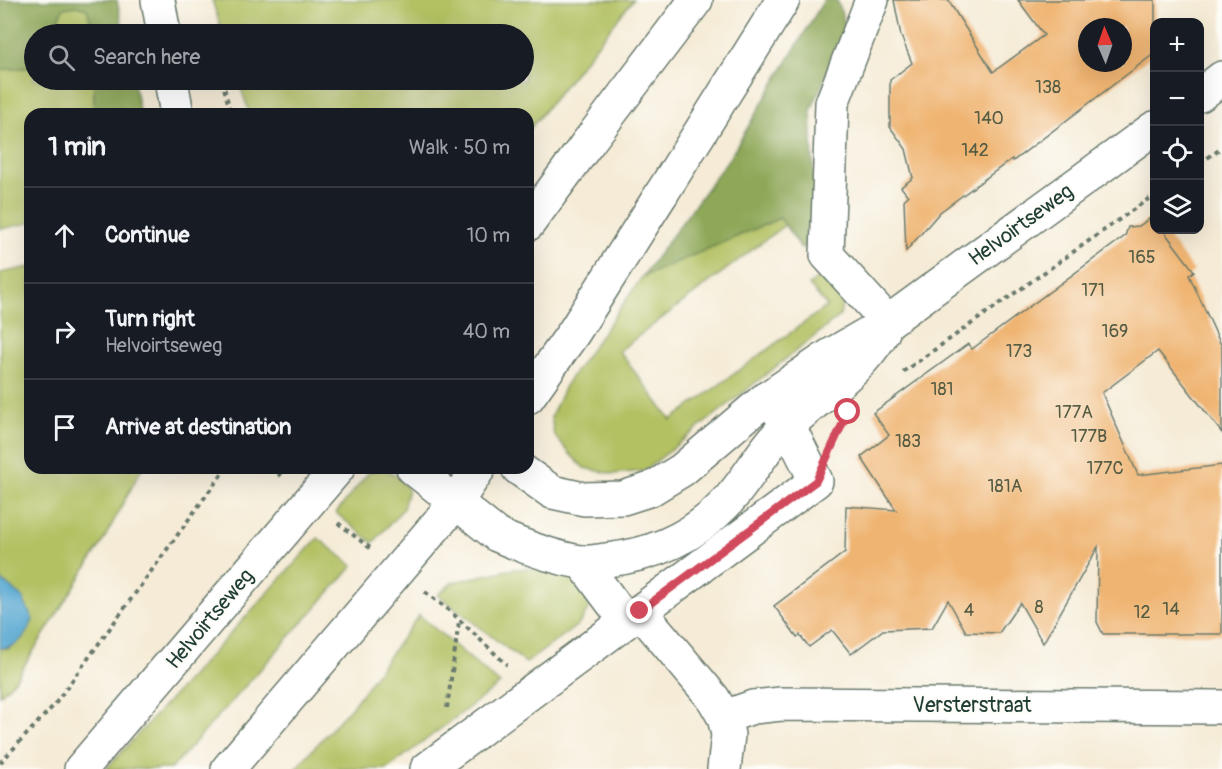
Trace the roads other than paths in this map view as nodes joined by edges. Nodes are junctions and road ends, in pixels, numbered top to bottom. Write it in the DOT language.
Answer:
graph roads {
  1 [pos="158,0"];
  2 [pos="696,0"];
  3 [pos="783,0"];
  4 [pos="872,0"];
  5 [pos="162,24"];
  6 [pos="1222,78"];
  7 [pos="173,90"];
  8 [pos="1204,92"];
  9 [pos="176,108"];
  10 [pos="1150,132"];
  11 [pos="534,216"];
  12 [pos="888,322"];
  13 [pos="534,389"];
  14 [pos="770,397"];
  15 [pos="788,425"];
  16 [pos="333,474"];
  17 [pos="421,474"];
  18 [pos="475,474"];
  19 [pos="526,474"];
  20 [pos="457,501"];
  21 [pos="582,562"];
  22 [pos="633,616"];
  23 [pos="1222,707"];
  24 [pos="724,717"];
  25 [pos="434,764"];
  26 [pos="81,769"];
  27 [pos="228,769"];
  28 [pos="724,769"];
  1 -- 5 [label="main road"];
  2 -- 11 [label="main road"];
  3 -- 13 [label="main road"];
  4 -- 12 [label="main road"];
  6 -- 8 [label="main road"];
  7 -- 9 [label="main road"];
  10 -- 12 [label="main road, Helvoirtseweg"];
  12 -- 14 [label="main road, Helvoirtseweg"];
  12 -- 15 [label="main road, Helvoirtseweg"];
  14 -- 15 [label="main road"];
  14 -- 19 [label="main road, Helvoirtseweg"];
  15 -- 21 [label="main road, Helvoirtseweg"];
  15 -- 22 [label="main road"];
  16 -- 26 [label="main road, Helvoirtseweg"];
  17 -- 20 [label="main road, Helvoirtseweg"];
  18 -- 20 [label="main road"];
  20 -- 21 [label="main road, Helvoirtseweg"];
  20 -- 27 [label="main road"];
  21 -- 22 [label="main road"];
  22 -- 24 [label="main road"];
  22 -- 25 [label="main road"];
  23 -- 24 [label="main road, Versterstraat"];
  24 -- 28 [label="main road"];
}
